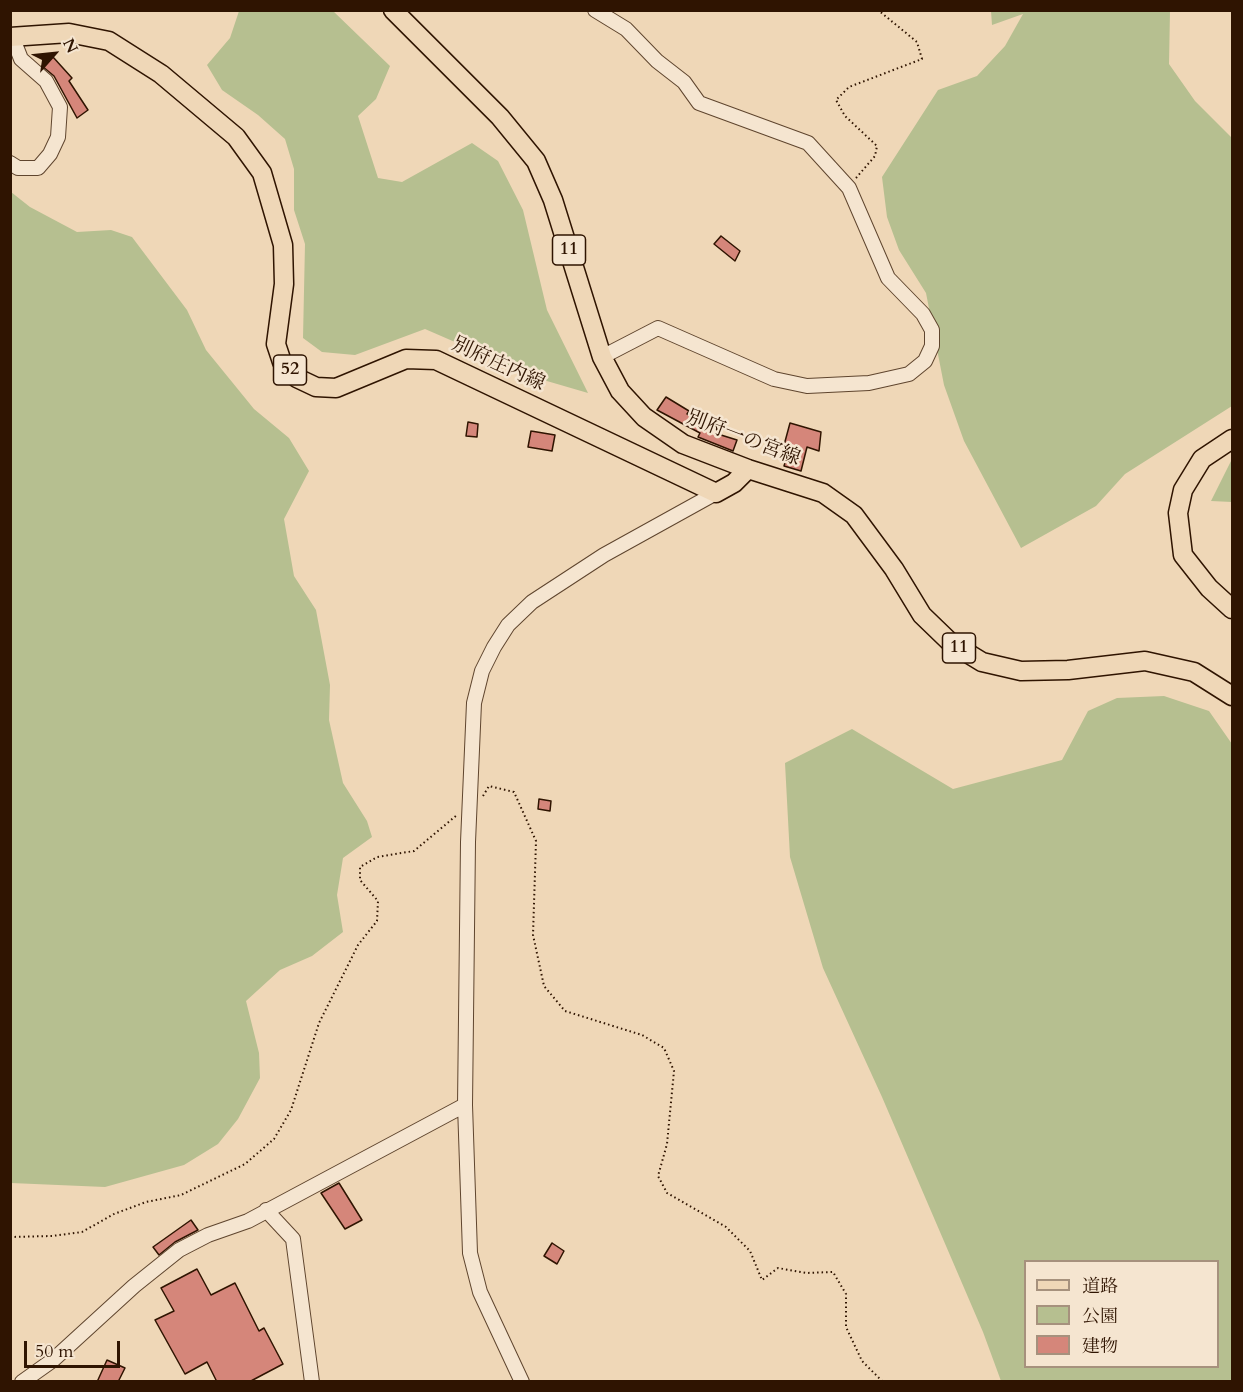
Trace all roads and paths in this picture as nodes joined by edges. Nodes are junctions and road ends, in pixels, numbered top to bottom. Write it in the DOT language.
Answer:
graph roads {
  1 [pos="393,10"];
  2 [pos="595,10"];
  3 [pos="878,10"];
  4 [pos="11,36"];
  5 [pos="10,163"];
  6 [pos="849,188"];
  7 [pos="602,357"];
  8 [pos="1233,439"];
  9 [pos="748,469"];
  10 [pos="716,493"];
  11 [pos="1233,609"];
  12 [pos="1233,696"];
  13 [pos="469,806"];
  14 [pos="465,1105"];
  15 [pos="266,1210"];
  16 [pos="10,1237"];
  17 [pos="22,1382"];
  18 [pos="312,1382"];
  19 [pos="522,1382"];
  20 [pos="883,1382"];
  1 -- 7 [label="main road, 別府一の宮線 / 11"];
  2 -- 6 [label="street"];
  3 -- 6 [label="path"];
  4 -- 5 [label="street"];
  4 -- 10 [label="main road, 別府庄内線 / 52"];
  6 -- 7 [label="street"];
  7 -- 9 [label="main road, 別府一の宮線 / 11"];
  8 -- 11 [label="main road"];
  9 -- 10 [label="main road"];
  9 -- 12 [label="main road, 別府一の宮線 / 11"];
  10 -- 13 [label="street"];
  13 -- 14 [label="street"];
  13 -- 16 [label="path"];
  13 -- 20 [label="path"];
  14 -- 15 [label="street"];
  14 -- 19 [label="street"];
  15 -- 17 [label="street"];
  15 -- 18 [label="street"];
}
